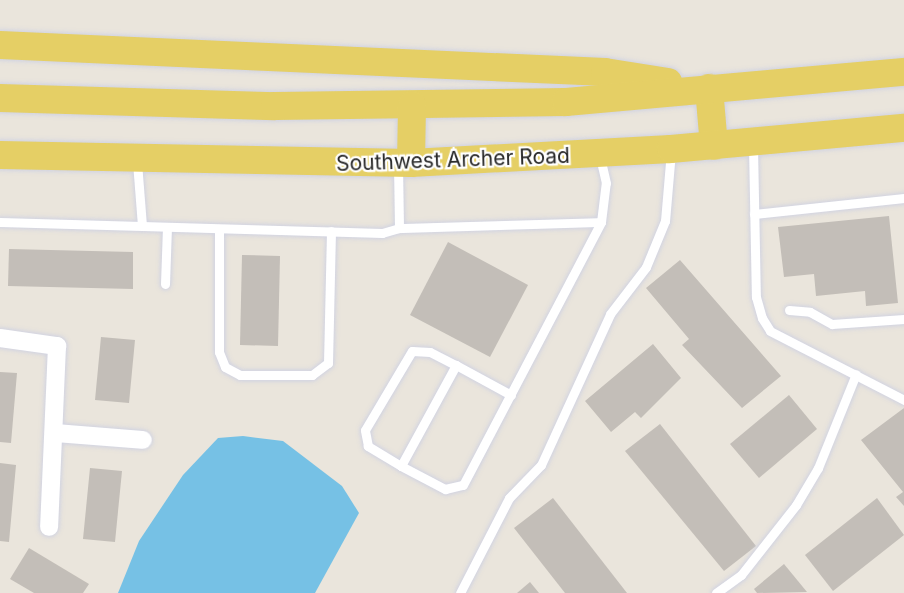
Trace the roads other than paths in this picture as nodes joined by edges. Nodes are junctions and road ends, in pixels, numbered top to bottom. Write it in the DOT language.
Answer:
graph roads {
  1 [pos="0,45"];
  2 [pos="904,72"];
  3 [pos="709,88"];
  4 [pos="0,98"];
  5 [pos="412,105"];
  6 [pos="904,128"];
  7 [pos="753,143"];
  8 [pos="714,146"];
  9 [pos="671,149"];
  10 [pos="599,154"];
  11 [pos="0,155"];
  12 [pos="137,162"];
  13 [pos="405,163"];
  14 [pos="904,198"];
  15 [pos="754,214"];
  16 [pos="0,222"];
  17 [pos="601,222"];
  18 [pos="142,226"];
  19 [pos="167,228"];
  20 [pos="399,228"];
  21 [pos="219,229"];
  22 [pos="331,231"];
  23 [pos="165,284"];
  24 [pos="789,310"];
  25 [pos="904,319"];
  26 [pos="0,338"];
  27 [pos="456,365"];
  28 [pos="856,374"];
  29 [pos="511,394"];
  30 [pos="904,400"];
  31 [pos="55,433"];
  32 [pos="143,440"];
  33 [pos="401,466"];
  34 [pos="49,527"];
  35 [pos="460,593"];
  36 [pos="716,593"];
  1 -- 3 [label="main road"];
  2 -- 3 [label="main road"];
  3 -- 5 [label="main road"];
  3 -- 8 [label="main road"];
  4 -- 5 [label="main road"];
  5 -- 13 [label="main road"];
  6 -- 7 [label="main road, Southwest Archer Road"];
  7 -- 8 [label="main road, Southwest Archer Road"];
  7 -- 15 [label="lane"];
  8 -- 9 [label="main road, Southwest Archer Road"];
  9 -- 10 [label="main road, Southwest Archer Road"];
  9 -- 35 [label="lane"];
  10 -- 13 [label="main road, Southwest Archer Road"];
  10 -- 17 [label="lane"];
  11 -- 12 [label="main road, Southwest Archer Road"];
  12 -- 13 [label="main road, Southwest Archer Road"];
  12 -- 18 [label="lane"];
  13 -- 20 [label="lane"];
  14 -- 15 [label="lane"];
  15 -- 28 [label="lane"];
  16 -- 18 [label="lane"];
  17 -- 20 [label="lane"];
  17 -- 29 [label="lane"];
  18 -- 19 [label="lane"];
  19 -- 21 [label="lane"];
  19 -- 23 [label="lane"];
  20 -- 22 [label="lane"];
  21 -- 22 [label="lane"];
  21 -- 22 [label="lane"];
  24 -- 25 [label="lane"];
  26 -- 31 [label="street"];
  27 -- 29 [label="lane"];
  27 -- 33 [label="lane"];
  27 -- 33 [label="lane"];
  28 -- 30 [label="lane"];
  28 -- 36 [label="lane"];
  29 -- 33 [label="lane"];
  31 -- 32 [label="street"];
  31 -- 34 [label="street"];
}
